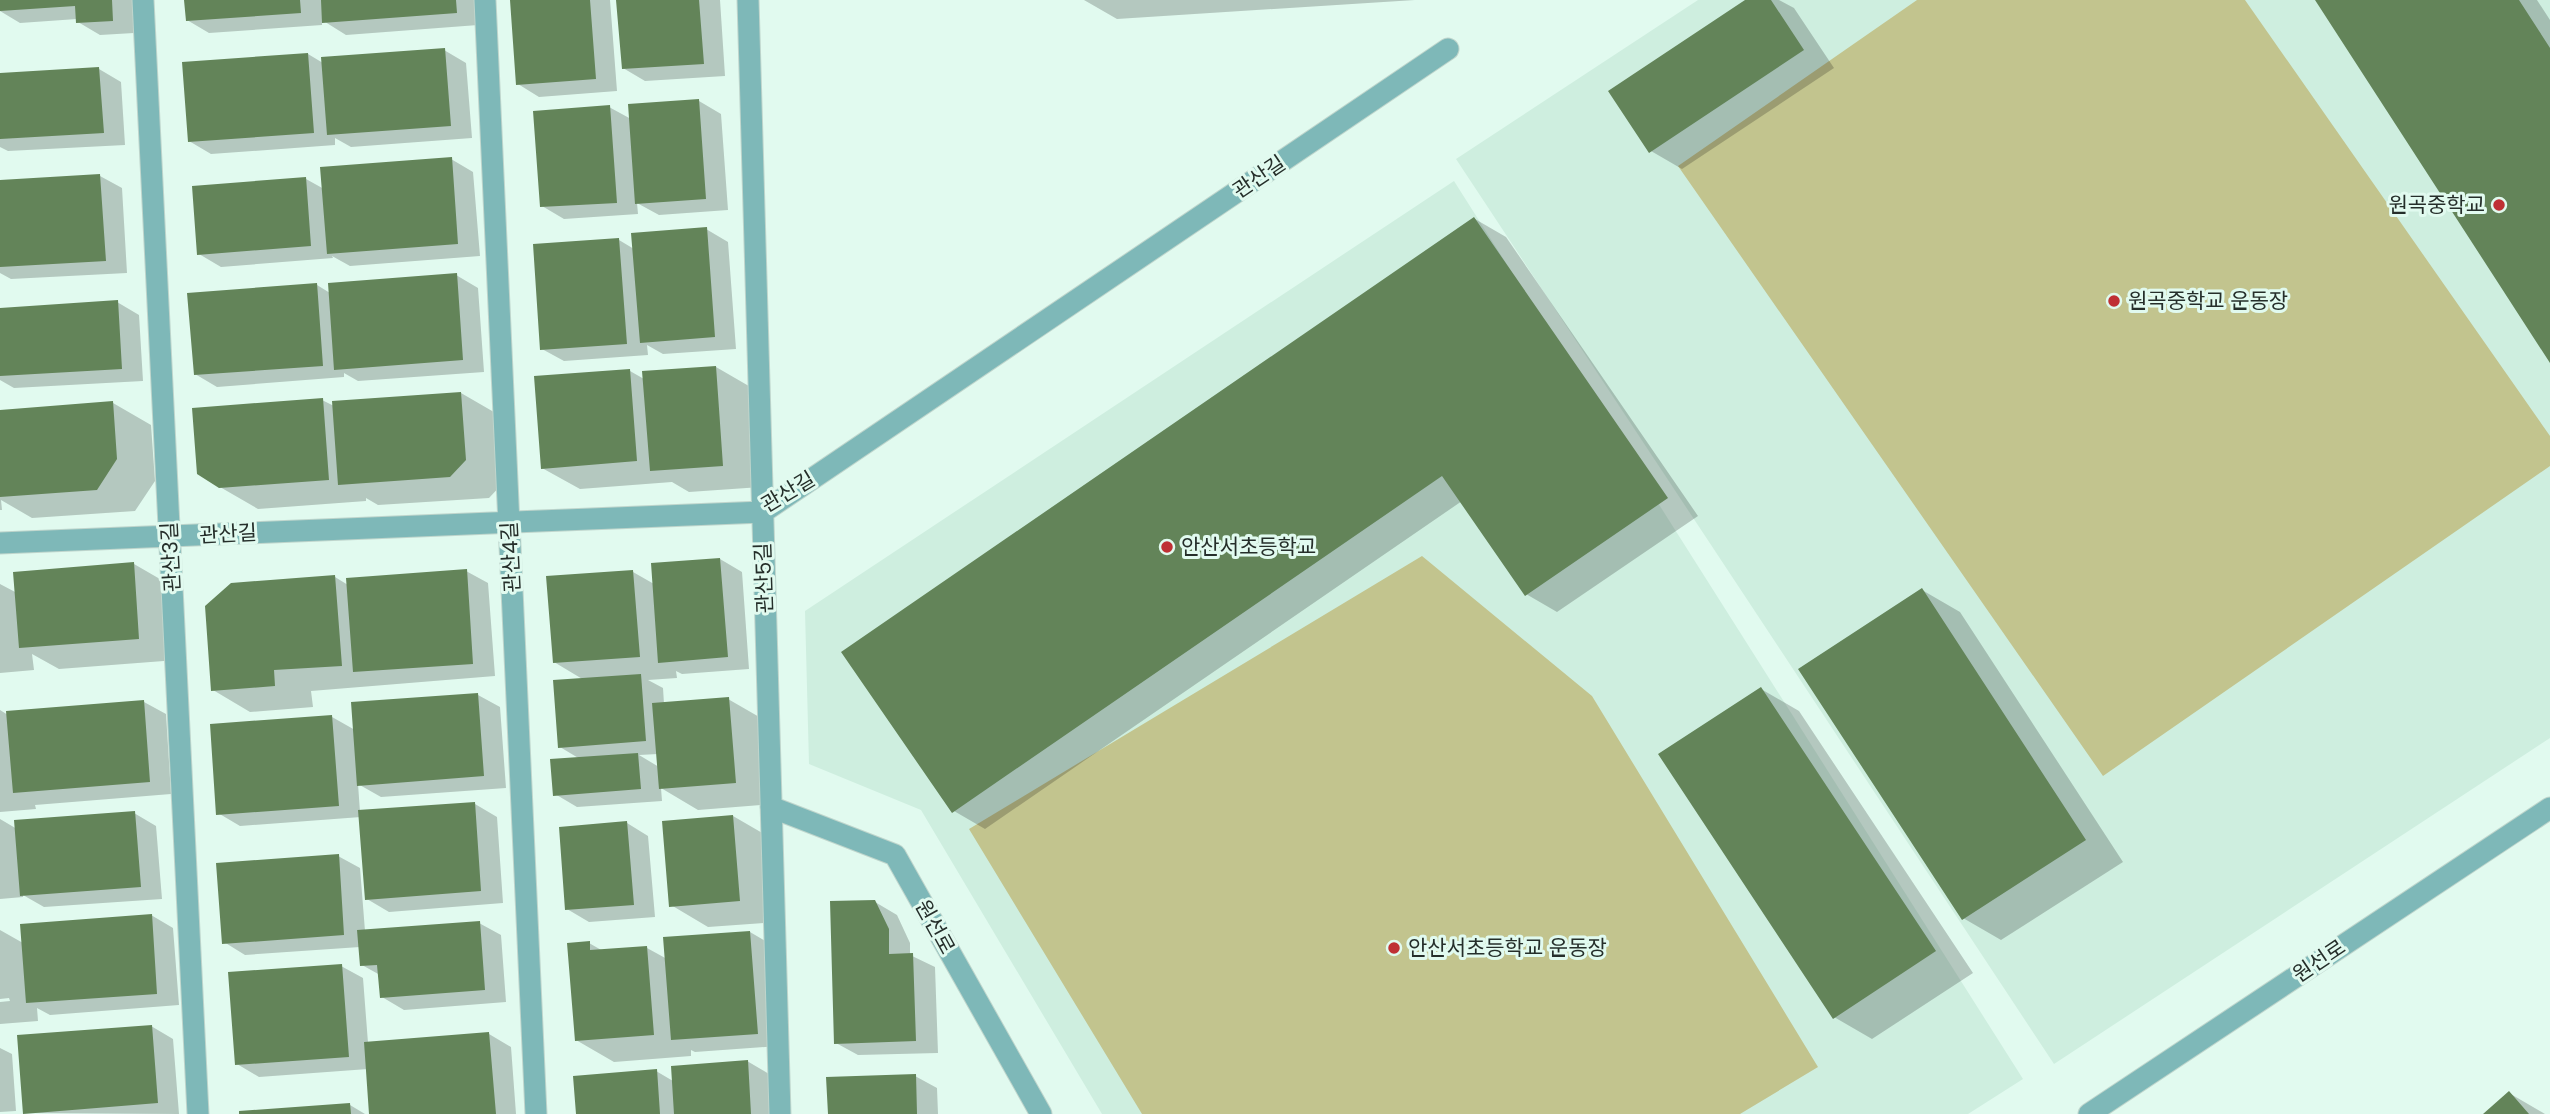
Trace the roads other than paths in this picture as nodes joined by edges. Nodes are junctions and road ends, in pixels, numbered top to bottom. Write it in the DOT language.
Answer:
graph roads {
  1 [pos="143,0"];
  2 [pos="485,0"];
  3 [pos="748,0"];
  4 [pos="1448,50"];
  5 [pos="763,512"];
  6 [pos="509,522"];
  7 [pos="170,537"];
  8 [pos="0,543"];
  9 [pos="771,807"];
  10 [pos="2550,808"];
  11 [pos="198,1114"];
  12 [pos="536,1114"];
  13 [pos="780,1114"];
  14 [pos="1041,1114"];
  15 [pos="2089,1114"];
  1 -- 7 [label="street, 관산3길"];
  2 -- 6 [label="street, 관산4길"];
  3 -- 5 [label="street, 관산5길"];
  4 -- 5 [label="street, 관산길"];
  5 -- 6 [label="street, 관산길"];
  5 -- 9 [label="street, 관산5길"];
  6 -- 7 [label="street, 관산길"];
  6 -- 12 [label="street, 관산4길"];
  7 -- 8 [label="street, 관산길"];
  7 -- 11 [label="street, 관산3길"];
  9 -- 13 [label="street, 관산5길"];
  9 -- 14 [label="street, 원선로"];
  10 -- 15 [label="street, 원선로"];
}
